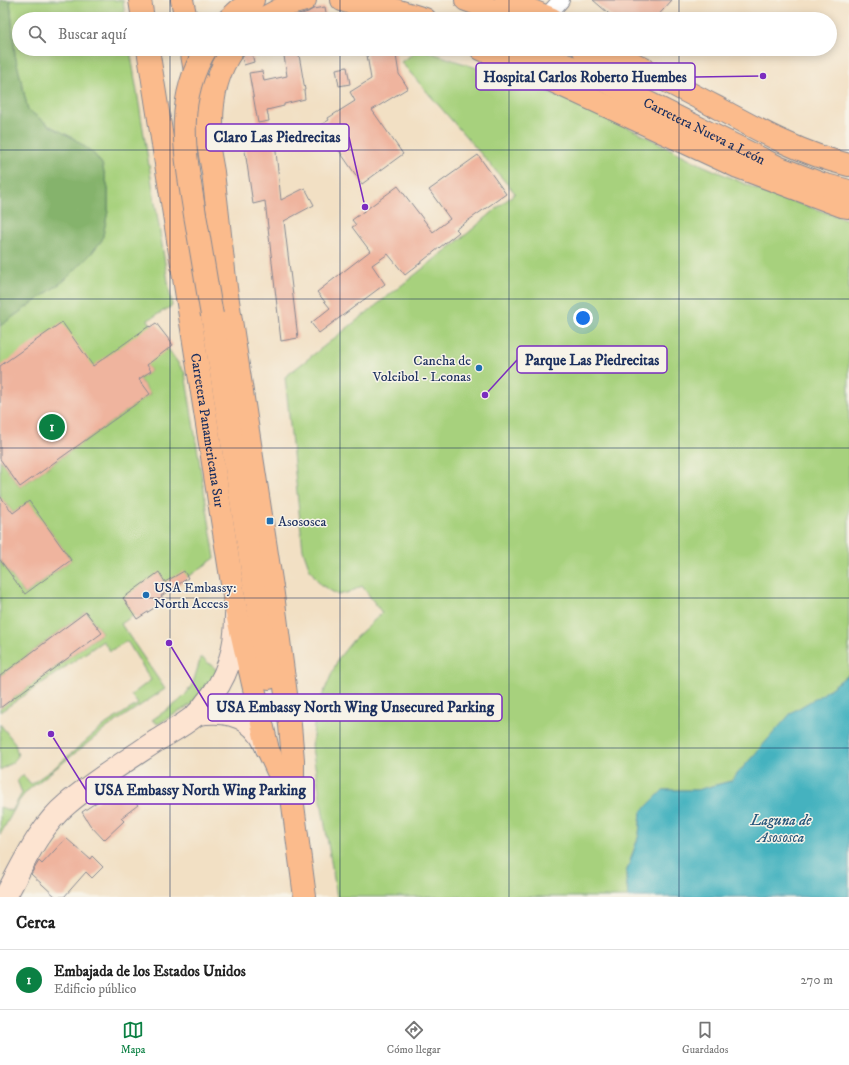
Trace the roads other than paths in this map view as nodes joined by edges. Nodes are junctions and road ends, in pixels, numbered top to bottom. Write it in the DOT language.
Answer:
graph roads {
  1 [pos="140,0"];
  2 [pos="182,0"];
  3 [pos="253,0"];
  4 [pos="305,0"];
  5 [pos="342,0"];
  6 [pos="362,0"];
  7 [pos="466,0"];
  8 [pos="506,0"];
  9 [pos="561,0"];
  10 [pos="142,12"];
  11 [pos="185,12"];
  12 [pos="237,12"];
  13 [pos="275,12"];
  14 [pos="379,12"];
  15 [pos="402,12"];
  16 [pos="499,12"];
  17 [pos="535,12"];
  18 [pos="553,12"];
  19 [pos="149,56"];
  20 [pos="192,56"];
  21 [pos="202,56"];
  22 [pos="229,56"];
  23 [pos="497,56"];
  24 [pos="538,56"];
  25 [pos="598,56"];
  26 [pos="620,56"];
  27 [pos="756,129"];
  28 [pos="849,166"];
  29 [pos="212,172"];
  30 [pos="849,191"];
  31 [pos="849,207"];
  32 [pos="236,609"];
  33 [pos="197,714"];
  34 [pos="268,750"];
  35 [pos="293,805"];
  36 [pos="5,897"];
  37 [pos="305,897"];
  1 -- 10 [label="highway"];
  2 -- 11 [label="highway"];
  3 -- 12 [label="highway"];
  4 -- 13 [label="highway"];
  5 -- 14 [label="highway"];
  6 -- 15 [label="highway"];
  7 -- 16 [label="highway"];
  8 -- 17 [label="highway"];
  9 -- 18 [label="street"];
  19 -- 32 [label="highway, Carretera Panamericana Sur"];
  20 -- 29 [label="highway, Carretera Panamericana Sur"];
  21 -- 35 [label="highway, bridge"];
  22 -- 29 [label="highway"];
  23 -- 31 [label="highway"];
  24 -- 30 [label="highway, Carretera Nueva a León"];
  25 -- 27 [label="highway"];
  26 -- 27 [label="highway, Carretera Nueva a León"];
  27 -- 28 [label="highway, Carretera Nueva a León"];
  29 -- 35 [label="highway, Carretera Panamericana Sur"];
  32 -- 33 [label="street"];
  32 -- 34 [label="highway, Carretera Panamericana Sur"];
  33 -- 34 [label="street"];
  33 -- 36 [label="street"];
  34 -- 35 [label="highway, Carretera Panamericana Sur"];
  35 -- 37 [label="highway, Carretera Panamericana Sur"];
}
